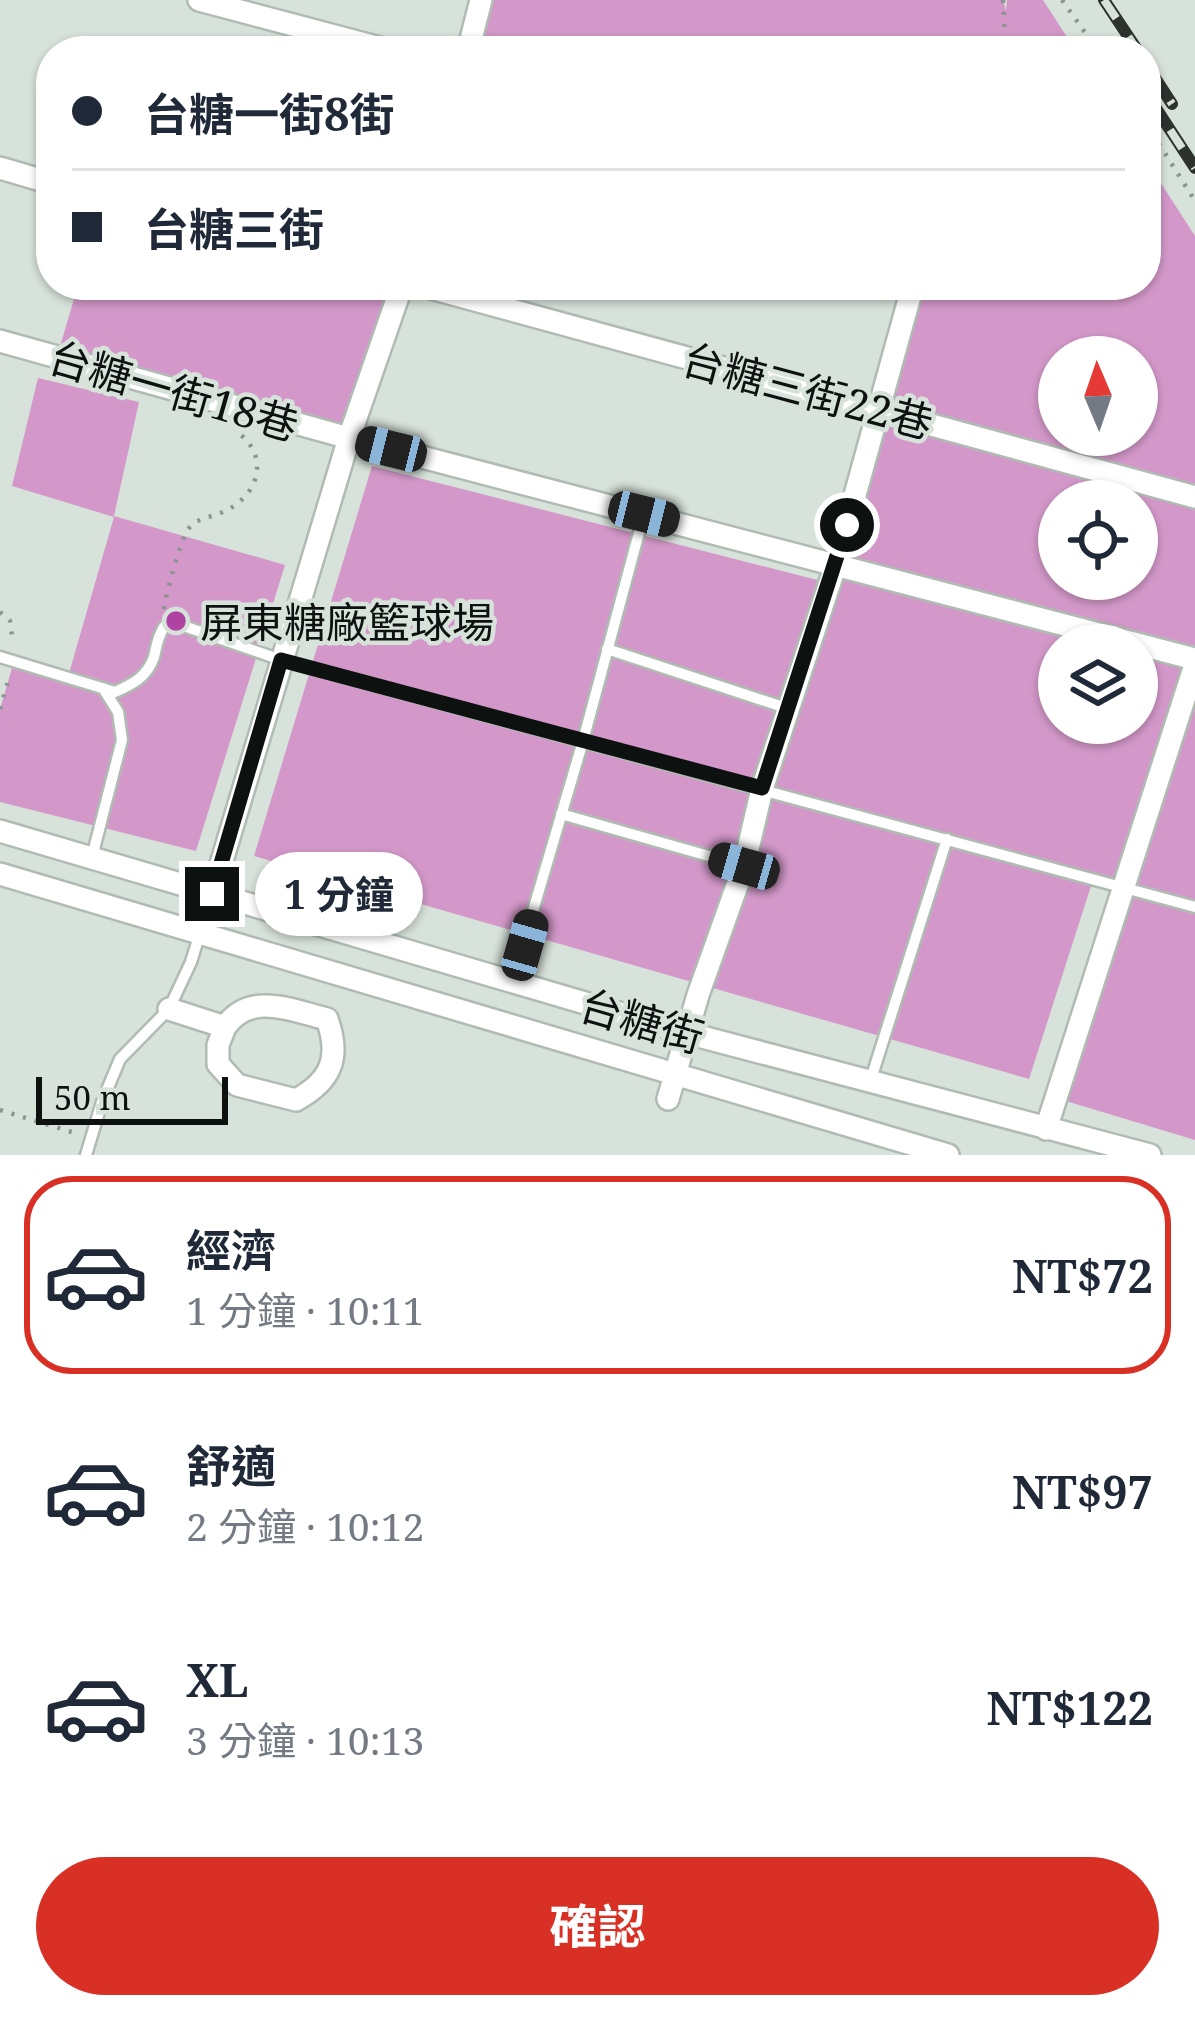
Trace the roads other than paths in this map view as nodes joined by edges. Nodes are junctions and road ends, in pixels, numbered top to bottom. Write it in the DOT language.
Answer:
graph roads {
  1 [pos="199,0"];
  2 [pos="481,0"];
  3 [pos="335,36"];
  4 [pos="472,36"];
  5 [pos="0,168"];
  6 [pos="36,179"];
  7 [pos="397,300"];
  8 [pos="475,300"];
  9 [pos="909,300"];
  10 [pos="0,341"];
  11 [pos="880,410"];
  12 [pos="349,439"];
  13 [pos="1195,497"];
  14 [pos="644,514"];
  15 [pos="836,564"];
  16 [pos="608,650"];
  17 [pos="0,657"];
  18 [pos="281,660"];
  19 [pos="1195,662"];
  20 [pos="104,688"];
  21 [pos="789,709"];
  22 [pos="583,741"];
  23 [pos="762,788"];
  24 [pos="562,814"];
  25 [pos="0,831"];
  26 [pos="947,839"];
  27 [pos="92,858"];
  28 [pos="744,866"];
  29 [pos="0,874"];
  30 [pos="1123,887"];
  31 [pos="212,894"];
  32 [pos="1195,907"];
  33 [pos="200,933"];
  34 [pos="512,982"];
  35 [pos="169,1009"];
  36 [pos="225,1027"];
  37 [pos="686,1033"];
  38 [pos="674,1076"];
  39 [pos="870,1082"];
  40 [pos="668,1099"];
  41 [pos="1046,1129"];
  42 [pos="86,1155"];
  43 [pos="948,1155"];
  44 [pos="1150,1155"];
  1 -- 3 [label="street"];
  2 -- 4 [label="street"];
  5 -- 6 [label="street"];
  7 -- 12 [label="street"];
  8 -- 11 [label="street, 台糖三街22巷"];
  9 -- 11 [label="street"];
  10 -- 12 [label="street, 台糖一街18巷"];
  11 -- 13 [label="street, 台糖三街22巷"];
  11 -- 15 [label="street"];
  12 -- 14 [label="street, 台糖一街18巷"];
  12 -- 18 [label="street"];
  14 -- 15 [label="street, 台糖一街18巷"];
  14 -- 16 [label="lane"];
  15 -- 19 [label="street, 台糖一街18巷"];
  15 -- 21 [label="street"];
  16 -- 21 [label="lane"];
  16 -- 22 [label="lane"];
  17 -- 20 [label="lane"];
  18 -- 20 [label="lane"];
  18 -- 22 [label="lane"];
  18 -- 31 [label="street"];
  19 -- 30 [label="street"];
  20 -- 27 [label="lane"];
  21 -- 23 [label="street"];
  22 -- 23 [label="lane"];
  22 -- 24 [label="lane"];
  23 -- 26 [label="lane"];
  23 -- 28 [label="street"];
  24 -- 28 [label="lane"];
  24 -- 34 [label="lane"];
  25 -- 27 [label="street, 台糖街"];
  26 -- 30 [label="lane"];
  26 -- 39 [label="lane"];
  27 -- 31 [label="street, 台糖街"];
  28 -- 37 [label="street"];
  29 -- 33 [label="street, 台糖街"];
  30 -- 32 [label="lane"];
  30 -- 41 [label="street"];
  31 -- 33 [label="lane"];
  31 -- 34 [label="street, 台糖街"];
  33 -- 35 [label="lane"];
  33 -- 38 [label="street, 台糖街"];
  34 -- 37 [label="street, 台糖街"];
  35 -- 36 [label="street"];
  35 -- 42 [label="lane"];
  36 -- 36 [label="street"];
  37 -- 38 [label="street"];
  37 -- 39 [label="street, 台糖街"];
  38 -- 40 [label="street"];
  38 -- 43 [label="street, 台糖街"];
  39 -- 41 [label="street, 台糖街"];
  41 -- 44 [label="street, 台糖街"];
}
